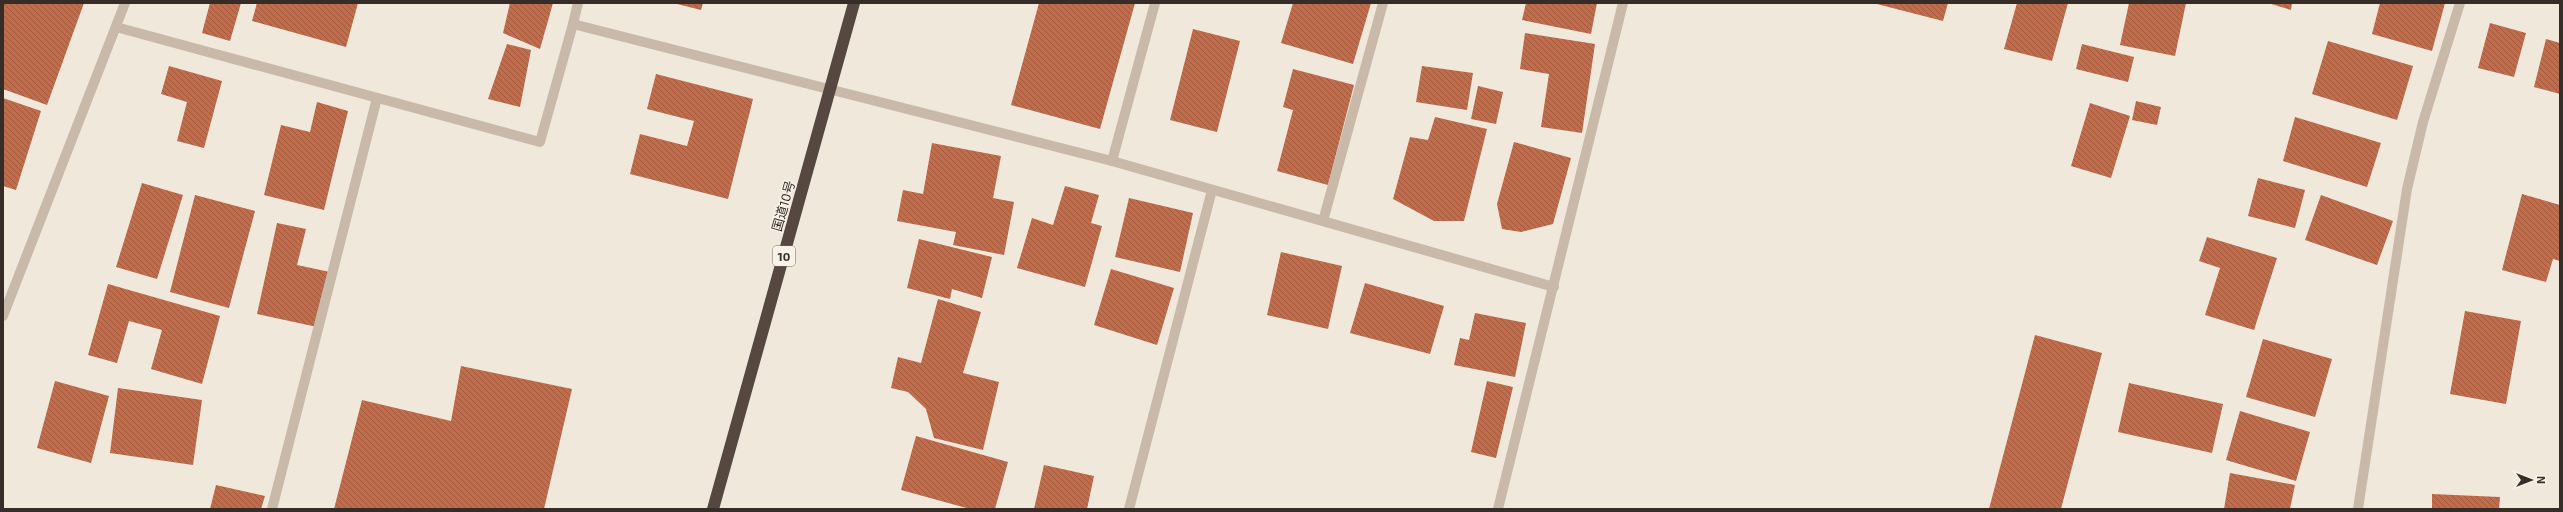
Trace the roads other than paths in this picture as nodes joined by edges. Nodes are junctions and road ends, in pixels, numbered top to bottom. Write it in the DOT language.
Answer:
graph roads {
  1 [pos="125,3"];
  2 [pos="578,3"];
  3 [pos="854,3"];
  4 [pos="1155,3"];
  5 [pos="1383,3"];
  6 [pos="1623,3"];
  7 [pos="2460,3"];
  8 [pos="573,24"];
  9 [pos="116,27"];
  10 [pos="830,90"];
  11 [pos="377,98"];
  12 [pos="1112,161"];
  13 [pos="1212,190"];
  14 [pos="1323,221"];
  15 [pos="1554,287"];
  16 [pos="3,316"];
  17 [pos="272,509"];
  18 [pos="713,509"];
  19 [pos="1129,509"];
  20 [pos="1498,509"];
  21 [pos="2358,509"];
  1 -- 9 [label="street"];
  2 -- 8 [label="street"];
  3 -- 10 [label="highway, 国道10号 / 10"];
  4 -- 12 [label="street"];
  5 -- 14 [label="street"];
  6 -- 15 [label="street"];
  7 -- 21 [label="street"];
  8 -- 10 [label="street"];
  8 -- 11 [label="street"];
  9 -- 11 [label="street"];
  9 -- 16 [label="street"];
  10 -- 12 [label="street"];
  10 -- 18 [label="highway, 国道10号 / 10"];
  11 -- 17 [label="street"];
  12 -- 13 [label="street"];
  13 -- 14 [label="street"];
  13 -- 19 [label="street"];
  14 -- 15 [label="street"];
  15 -- 20 [label="street"];
}
